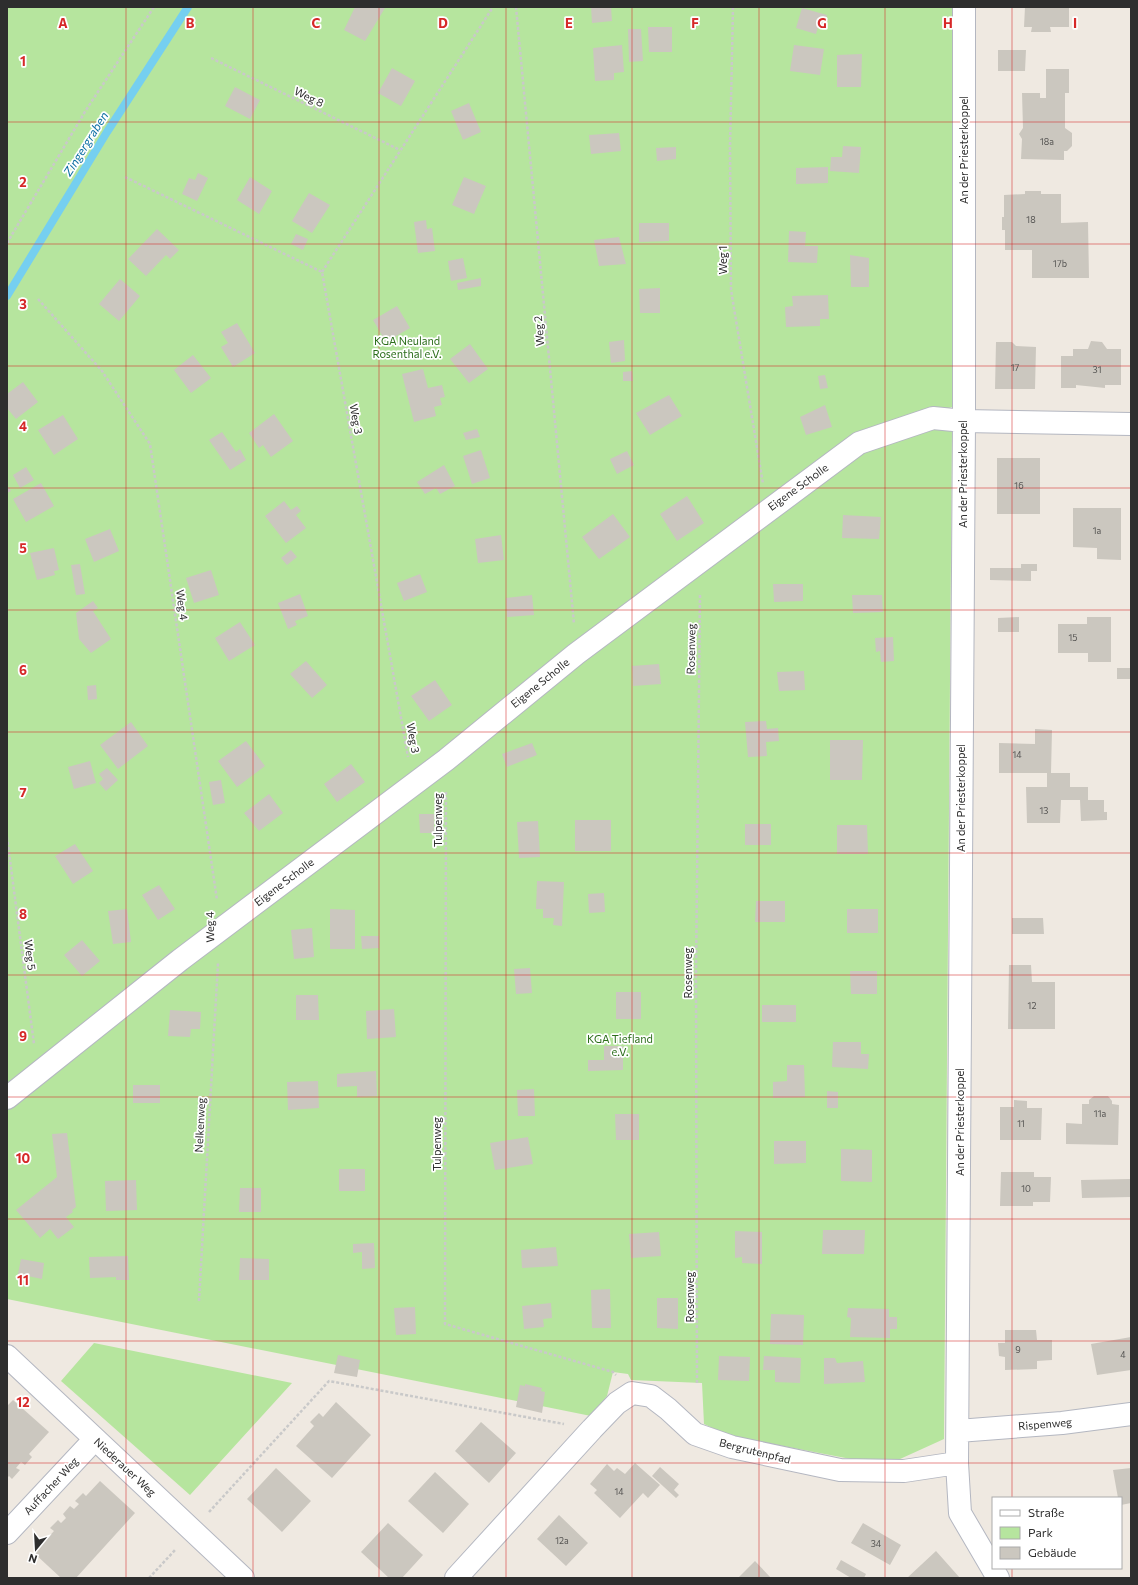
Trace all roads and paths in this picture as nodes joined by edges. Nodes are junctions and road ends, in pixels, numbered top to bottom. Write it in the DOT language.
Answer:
graph roads {
  1 [pos="154,7"];
  2 [pos="492,7"];
  3 [pos="516,7"];
  4 [pos="733,7"];
  5 [pos="964,7"];
  6 [pos="210,58"];
  7 [pos="400,150"];
  8 [pos="125,176"];
  9 [pos="7,243"];
  10 [pos="322,272"];
  11 [pos="38,299"];
  12 [pos="964,421"];
  13 [pos="1131,424"];
  14 [pos="768,510"];
  15 [pos="699,563"];
  16 [pos="576,654"];
  17 [pos="446,760"];
  18 [pos="413,785"];
  19 [pos="7,837"];
  20 [pos="219,941"];
  21 [pos="38,1074"];
  22 [pos="7,1098"];
  23 [pos="198,1301"];
  24 [pos="7,1356"];
  25 [pos="697,1383"];
  26 [pos="632,1393"];
  27 [pos="1131,1414"];
  28 [pos="592,1429"];
  29 [pos="958,1431"];
  30 [pos="95,1439"];
  31 [pos="957,1463"];
  32 [pos="193,1530"];
  33 [pos="7,1533"];
  34 [pos="992,1568"];
  35 [pos="993,1569"];
  36 [pos="149,1578"];
  37 [pos="243,1578"];
  38 [pos="456,1578"];
  39 [pos="998,1578"];
  1 -- 9 [label="path"];
  2 -- 7 [label="path"];
  3 -- 16 [label="path, Weg 2"];
  4 -- 14 [label="path, Weg 1"];
  5 -- 12 [label="street, An der Priesterkoppel"];
  6 -- 7 [label="path, Weg 8"];
  7 -- 10 [label="path"];
  8 -- 10 [label="path"];
  10 -- 18 [label="path, Weg 3"];
  11 -- 20 [label="path, Weg 4"];
  12 -- 13 [label="street, Eigene Scholle"];
  12 -- 14 [label="street, Eigene Scholle"];
  12 -- 29 [label="street, An der Priesterkoppel"];
  14 -- 15 [label="street, Eigene Scholle"];
  15 -- 16 [label="street, Eigene Scholle"];
  15 -- 25 [label="path, Rosenweg"];
  16 -- 17 [label="street, Eigene Scholle"];
  17 -- 18 [label="street, Eigene Scholle"];
  17 -- 26 [label="path, Tulpenweg"];
  18 -- 20 [label="street, Eigene Scholle"];
  19 -- 21 [label="path, Weg 5"];
  20 -- 21 [label="street, Eigene Scholle"];
  20 -- 23 [label="path, Nelkenweg"];
  21 -- 22 [label="street, Eigene Scholle"];
  24 -- 30 [label="street, Niederauer Weg"];
  26 -- 28 [label="street"];
  26 -- 31 [label="street, Bergrutenpfad"];
  27 -- 29 [label="street, Rispenweg"];
  28 -- 32 [label="path"];
  28 -- 38 [label="street"];
  29 -- 31 [label="street, An der Priesterkoppel"];
  30 -- 32 [label="street, Niederauer Weg"];
  30 -- 33 [label="street, Auffacher Weg"];
  31 -- 34 [label="street, An der Priesterkoppel"];
  32 -- 36 [label="path"];
  32 -- 37 [label="street, Niederauer Weg"];
  35 -- 39 [label="street, An der Priesterkoppel"];
}
